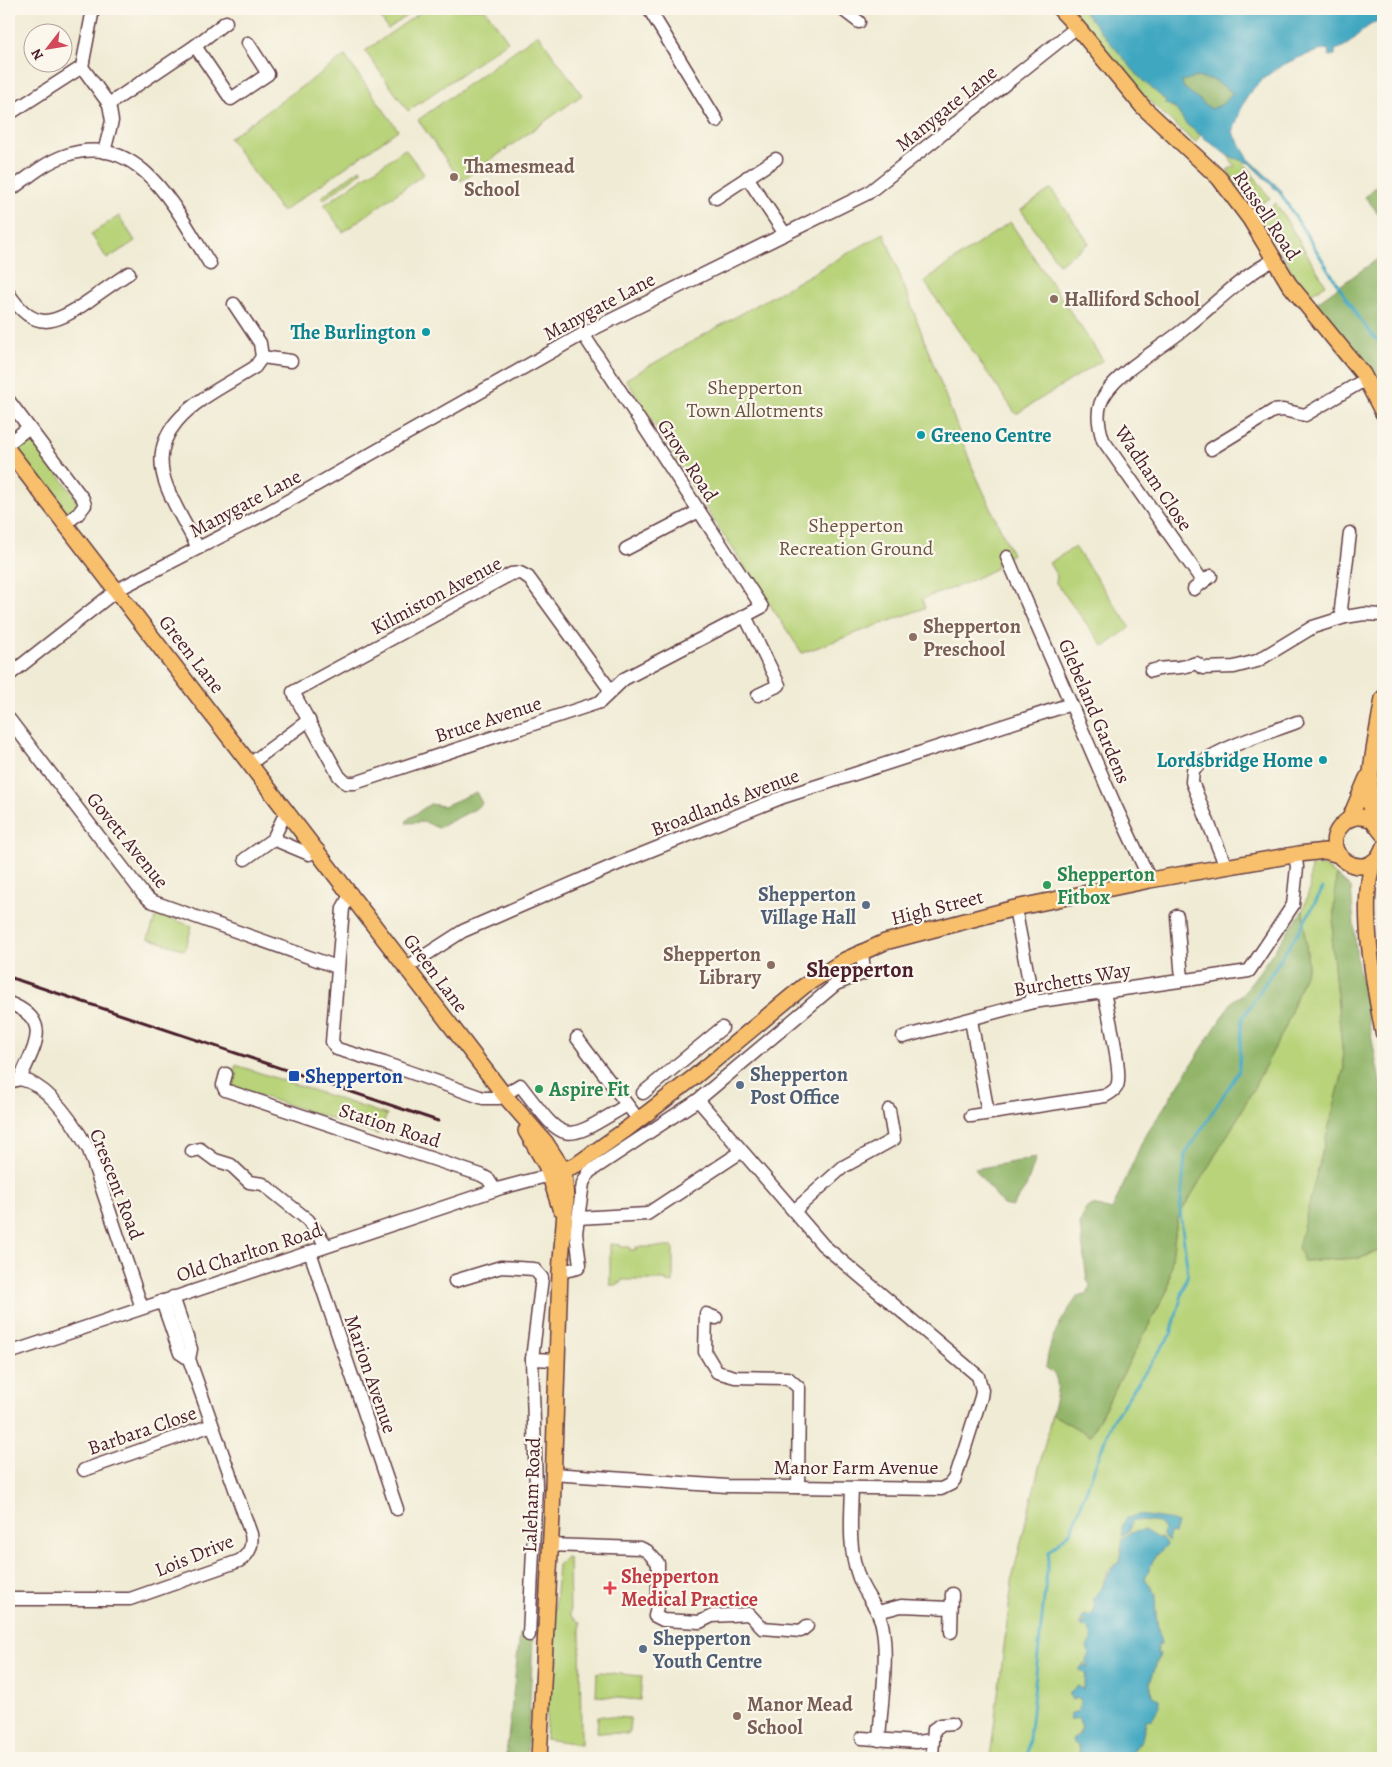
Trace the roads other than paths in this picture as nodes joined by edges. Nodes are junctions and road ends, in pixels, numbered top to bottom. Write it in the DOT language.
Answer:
graph roads {
  1 [pos="93,9"];
  2 [pos="649,9"];
  3 [pos="842,9"];
  4 [pos="1060,9"];
  5 [pos="226,22"];
  6 [pos="859,22"];
  7 [pos="1077,27"];
  8 [pos="248,43"];
  9 [pos="195,46"];
  10 [pos="82,68"];
  11 [pos="109,104"];
  12 [pos="9,114"];
  13 [pos="717,121"];
  14 [pos="104,152"];
  15 [pos="776,159"];
  16 [pos="747,177"];
  17 [pos="9,190"];
  18 [pos="716,198"];
  19 [pos="785,234"];
  20 [pos="1274,260"];
  21 [pos="210,264"];
  22 [pos="129,272"];
  23 [pos="9,294"];
  24 [pos="234,304"];
  25 [pos="583,334"];
  26 [pos="262,357"];
  27 [pos="291,361"];
  28 [pos="1366,380"];
  29 [pos="9,401"];
  30 [pos="1383,414"];
  31 [pos="28,428"];
  32 [pos="9,443"];
  33 [pos="1211,449"];
  34 [pos="9,451"];
  35 [pos="699,511"];
  36 [pos="65,524"];
  37 [pos="1350,533"];
  38 [pos="198,548"];
  39 [pos="626,548"];
  40 [pos="1007,557"];
  41 [pos="1202,583"];
  42 [pos="117,590"];
  43 [pos="762,607"];
  44 [pos="745,616"];
  45 [pos="1383,616"];
  46 [pos="1345,617"];
  47 [pos="1151,671"];
  48 [pos="9,675"];
  49 [pos="611,691"];
  50 [pos="758,695"];
  51 [pos="1383,698"];
  52 [pos="1071,704"];
  53 [pos="9,719"];
  54 [pos="309,720"];
  55 [pos="1297,722"];
  56 [pos="1373,762"];
  57 [pos="251,763"];
  58 [pos="286,810"];
  59 [pos="1350,818"];
  60 [pos="1372,820"];
  61 [pos="1336,834"];
  62 [pos="1383,834"];
  63 [pos="273,839"];
  64 [pos="318,850"];
  65 [pos="1297,854"];
  66 [pos="1339,855"];
  67 [pos="1380,855"];
  68 [pos="245,859"];
  69 [pos="1354,866"];
  70 [pos="1226,867"];
  71 [pos="1150,880"];
  72 [pos="351,893"];
  73 [pos="1367,902"];
  74 [pos="1015,908"];
  75 [pos="1177,916"];
  76 [pos="862,951"];
  77 [pos="407,967"];
  78 [pos="337,968"];
  79 [pos="1182,980"];
  80 [pos="1104,992"];
  81 [pos="1032,1002"];
  82 [pos="9,1003"];
  83 [pos="971,1020"];
  84 [pos="1383,1032"];
  85 [pos="903,1037"];
  86 [pos="577,1038"];
  87 [pos="728,1050"];
  88 [pos="226,1074"];
  89 [pos="666,1075"];
  90 [pos="15,1080"];
  91 [pos="678,1090"];
  92 [pos="643,1093"];
  93 [pos="505,1096"];
  94 [pos="698,1100"];
  95 [pos="627,1104"];
  96 [pos="888,1110"];
  97 [pos="988,1112"];
  98 [pos="971,1116"];
  99 [pos="638,1119"];
  100 [pos="192,1152"];
  101 [pos="741,1152"];
  102 [pos="555,1169"];
  103 [pos="498,1189"];
  104 [pos="794,1211"];
  105 [pos="578,1218"];
  106 [pos="327,1246"];
  107 [pos="310,1252"];
  108 [pos="560,1278"];
  109 [pos="455,1281"];
  110 [pos="540,1282"];
  111 [pos="168,1299"];
  112 [pos="142,1308"];
  113 [pos="716,1318"];
  114 [pos="9,1353"];
  115 [pos="532,1358"];
  116 [pos="557,1360"];
  117 [pos="212,1425"];
  118 [pos="84,1470"];
  119 [pos="552,1474"];
  120 [pos="798,1487"];
  121 [pos="852,1488"];
  122 [pos="397,1508"];
  123 [pos="550,1545"];
  124 [pos="952,1594"];
  125 [pos="9,1599"];
  126 [pos="951,1608"];
  127 [pos="878,1612"];
  128 [pos="808,1626"];
  129 [pos="951,1632"];
  130 [pos="529,1635"];
  131 [pos="952,1724"];
  132 [pos="862,1738"];
  133 [pos="879,1740"];
  134 [pos="933,1740"];
  135 [pos="539,1758"];
  136 [pos="932,1758"];
  1 -- 10 [label="street"];
  2 -- 13 [label="street"];
  3 -- 6 [label="street"];
  4 -- 7 [label="main road, Russell Road"];
  5 -- 9 [label="street"];
  7 -- 19 [label="street, Manygate Lane"];
  7 -- 20 [label="main road, Russell Road"];
  8 -- 9 [label="street"];
  9 -- 11 [label="street"];
  10 -- 11 [label="street"];
  10 -- 12 [label="street"];
  11 -- 14 [label="street"];
  14 -- 17 [label="street"];
  14 -- 21 [label="street"];
  15 -- 16 [label="street"];
  16 -- 18 [label="street"];
  16 -- 19 [label="street"];
  19 -- 25 [label="street, Manygate Lane"];
  20 -- 28 [label="main road, Russell Road"];
  20 -- 41 [label="street, Wadham Close"];
  22 -- 23 [label="street"];
  24 -- 26 [label="street"];
  25 -- 35 [label="street, Grove Road"];
  25 -- 38 [label="street, Manygate Lane"];
  26 -- 27 [label="street"];
  26 -- 38 [label="street"];
  28 -- 30 [label="main road, Russell Road"];
  28 -- 33 [label="street"];
  29 -- 31 [label="street"];
  31 -- 32 [label="street"];
  31 -- 36 [label="street"];
  34 -- 36 [label="main road, Green Lane"];
  35 -- 39 [label="street"];
  35 -- 43 [label="street, Grove Road"];
  36 -- 42 [label="main road, Green Lane"];
  37 -- 46 [label="street"];
  38 -- 42 [label="street, Manygate Lane"];
  40 -- 52 [label="street, Glebeland Gardens"];
  42 -- 48 [label="street"];
  42 -- 57 [label="main road, Green Lane"];
  43 -- 44 [label="street, Bruce Avenue"];
  44 -- 49 [label="street, Bruce Avenue"];
  44 -- 50 [label="street"];
  45 -- 46 [label="street"];
  46 -- 47 [label="street"];
  49 -- 54 [label="street, Bruce Avenue"];
  49 -- 54 [label="street, Kilmiston Avenue"];
  51 -- 56 [label="main road"];
  52 -- 71 [label="street, Glebeland Gardens"];
  52 -- 77 [label="street, Broadlands Avenue"];
  53 -- 78 [label="street, Govett Avenue"];
  54 -- 57 [label="street"];
  55 -- 70 [label="street"];
  56 -- 59 [label="main road"];
  56 -- 60 [label="main road"];
  57 -- 58 [label="main road, Green Lane"];
  58 -- 63 [label="street"];
  58 -- 64 [label="main road, Green Lane"];
  59 -- 60 [label="main road"];
  59 -- 61 [label="main road"];
  60 -- 62 [label="main road"];
  61 -- 65 [label="main road, High Street"];
  61 -- 66 [label="main road"];
  63 -- 64 [label="street"];
  63 -- 68 [label="street"];
  64 -- 72 [label="main road, Green Lane"];
  65 -- 66 [label="main road, High Street"];
  65 -- 70 [label="main road, High Street"];
  65 -- 79 [label="street, Burchetts Way"];
  66 -- 69 [label="main road"];
  67 -- 69 [label="main road"];
  67 -- 73 [label="main road"];
  69 -- 73 [label="main road"];
  70 -- 71 [label="main road, High Street"];
  71 -- 74 [label="main road, High Street"];
  72 -- 77 [label="main road, Green Lane"];
  72 -- 78 [label="street"];
  73 -- 84 [label="main road"];
  74 -- 76 [label="main road, High Street"];
  74 -- 81 [label="street"];
  75 -- 79 [label="street"];
  76 -- 87 [label="main road, High Street"];
  76 -- 94 [label="street"];
  77 -- 93 [label="main road, Green Lane"];
  78 -- 93 [label="street"];
  79 -- 80 [label="street, Burchetts Way"];
  80 -- 81 [label="street, Burchetts Way"];
  80 -- 97 [label="street"];
  81 -- 83 [label="street, Burchetts Way"];
  82 -- 90 [label="street"];
  83 -- 85 [label="street, Burchetts Way"];
  83 -- 97 [label="street"];
  86 -- 95 [label="street"];
  87 -- 89 [label="street"];
  87 -- 91 [label="main road, High Street"];
  88 -- 103 [label="street, Station Road"];
  89 -- 91 [label="street"];
  89 -- 92 [label="street"];
  90 -- 112 [label="street, Crescent Road"];
  91 -- 99 [label="main road, High Street"];
  93 -- 95 [label="street"];
  93 -- 102 [label="main road, Green Lane"];
  94 -- 101 [label="street, Manor Farm Avenue"];
  94 -- 105 [label="street"];
  95 -- 99 [label="street"];
  96 -- 104 [label="street"];
  97 -- 98 [label="street"];
  99 -- 102 [label="main road, High Street"];
  100 -- 106 [label="street"];
  101 -- 104 [label="street, Manor Farm Avenue"];
  101 -- 105 [label="street"];
  102 -- 103 [label="street, Old Charlton Road"];
  102 -- 108 [label="main road, Laleham Road"];
  103 -- 106 [label="street, Old Charlton Road"];
  104 -- 121 [label="street, Manor Farm Avenue"];
  105 -- 108 [label="street"];
  106 -- 107 [label="street, Old Charlton Road"];
  107 -- 111 [label="street, Old Charlton Road"];
  107 -- 122 [label="street, Marion Avenue"];
  108 -- 110 [label="street"];
  108 -- 116 [label="main road, Laleham Road"];
  109 -- 110 [label="street"];
  110 -- 115 [label="street"];
  111 -- 112 [label="street, Old Charlton Road"];
  111 -- 117 [label="street, Lois Drive"];
  112 -- 114 [label="street, Old Charlton Road"];
  113 -- 120 [label="street"];
  115 -- 116 [label="street"];
  115 -- 130 [label="street"];
  116 -- 119 [label="main road, Laleham Road"];
  117 -- 118 [label="street, Barbara Close"];
  117 -- 125 [label="street, Lois Drive"];
  119 -- 120 [label="street, Manor Farm Avenue"];
  119 -- 123 [label="main road, Laleham Road"];
  120 -- 121 [label="street, Manor Farm Avenue"];
  121 -- 127 [label="street"];
  123 -- 128 [label="street"];
  123 -- 135 [label="main road, Laleham Road"];
  124 -- 126 [label="street"];
  126 -- 127 [label="street"];
  126 -- 129 [label="street"];
  127 -- 133 [label="street"];
  131 -- 134 [label="street"];
  132 -- 133 [label="street"];
  133 -- 134 [label="street"];
  134 -- 136 [label="street"];
}
